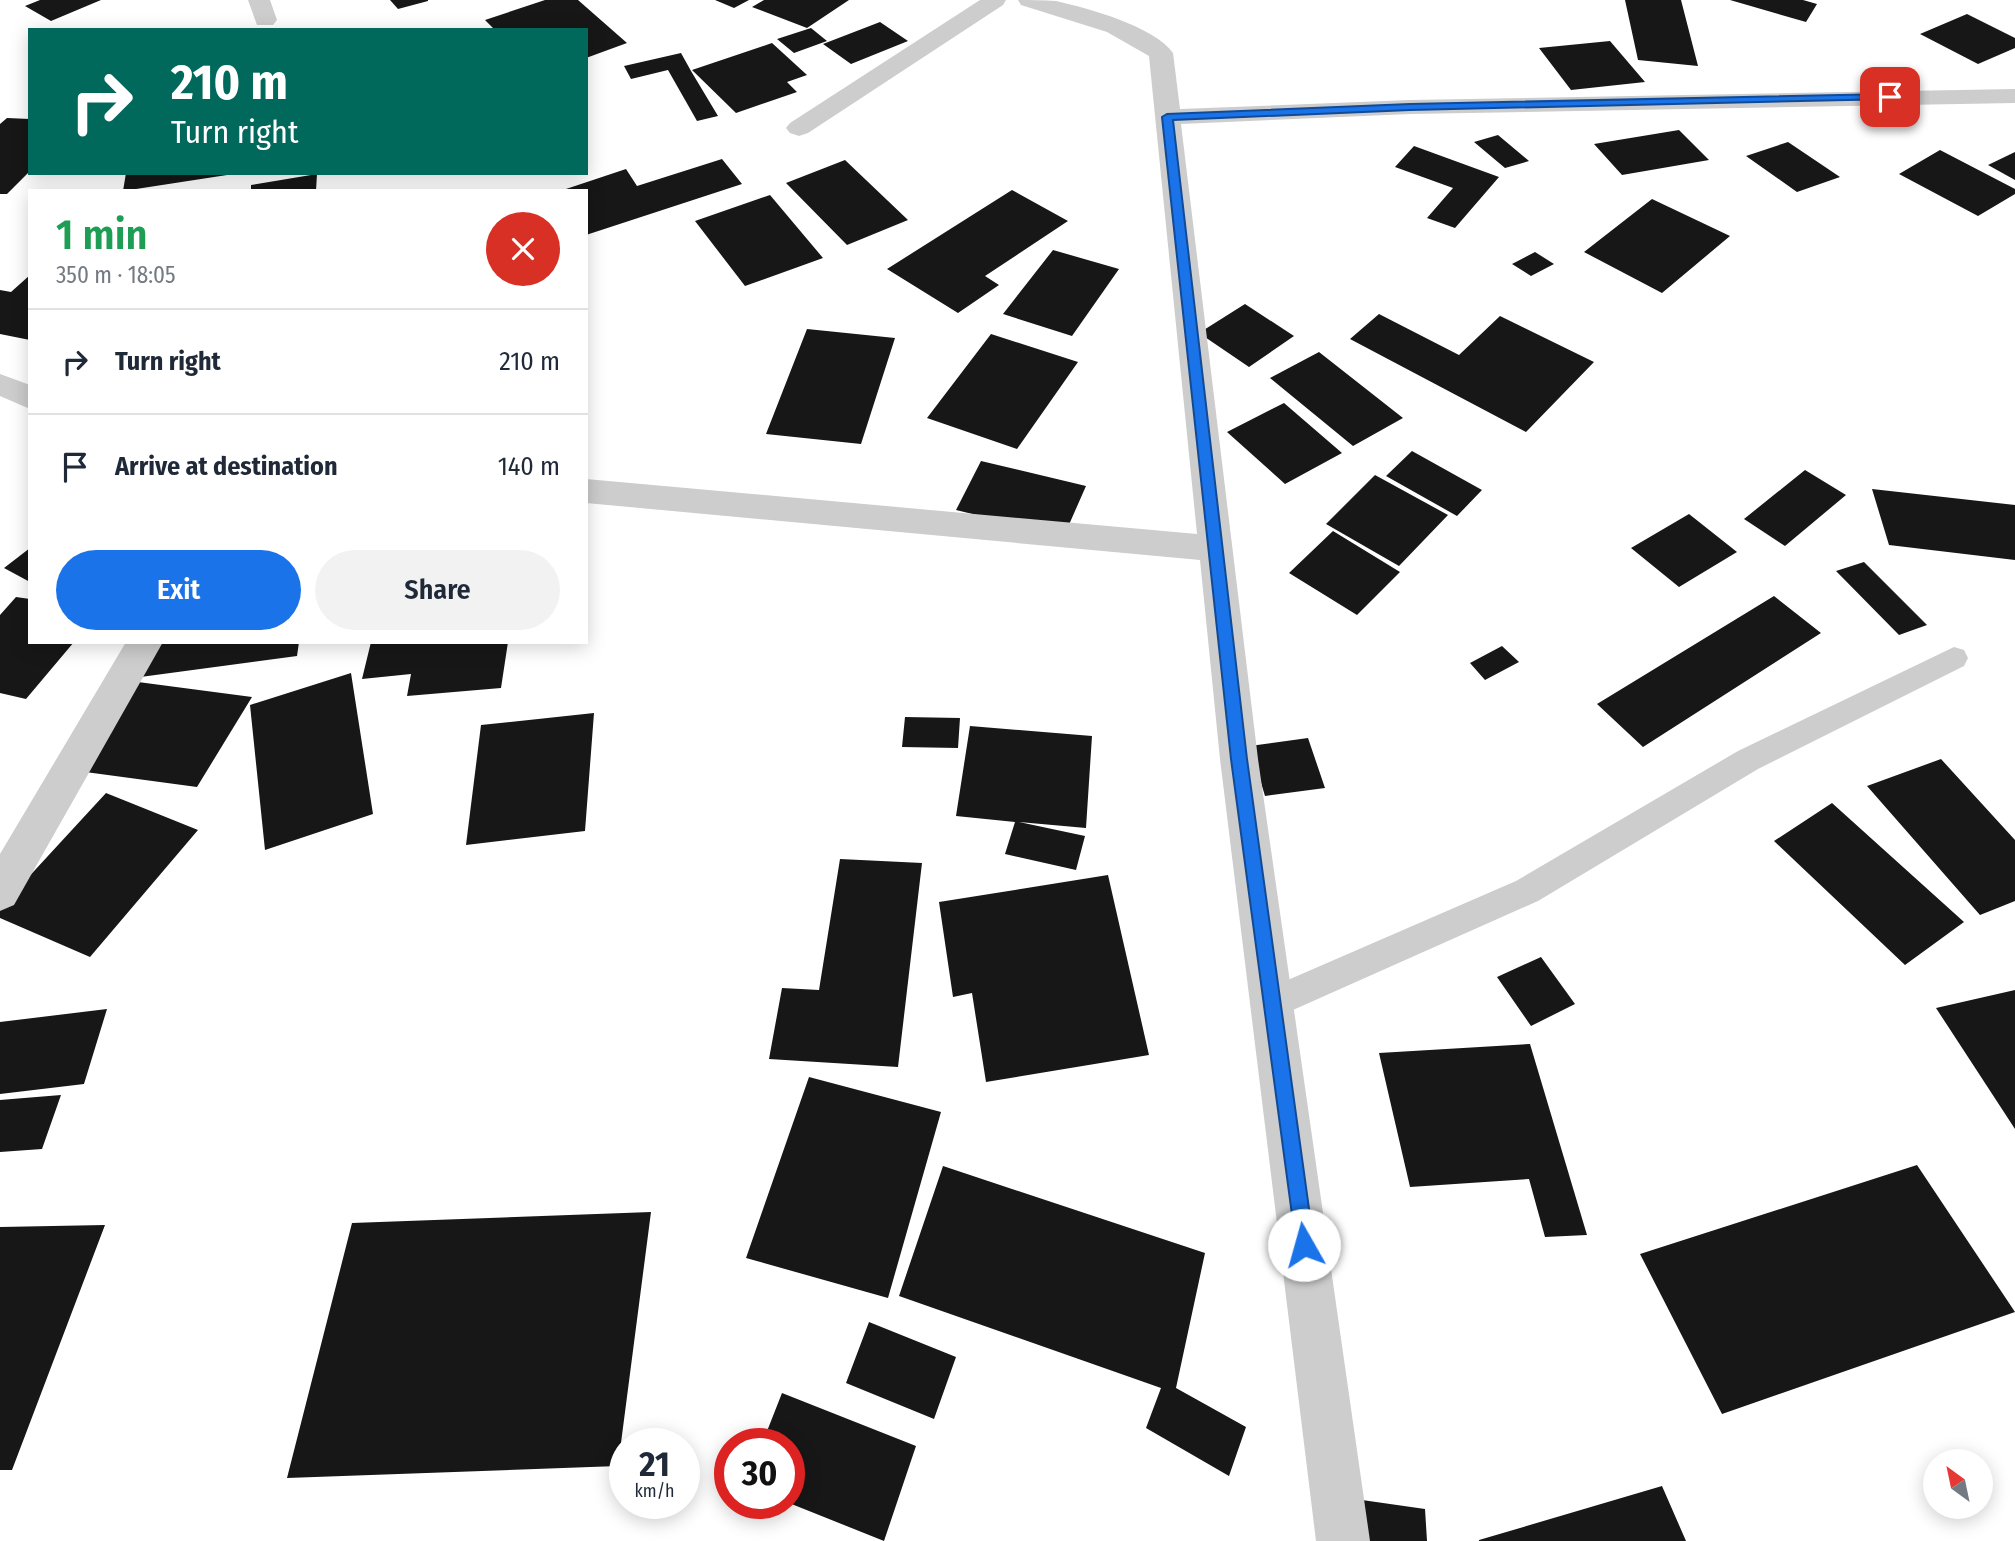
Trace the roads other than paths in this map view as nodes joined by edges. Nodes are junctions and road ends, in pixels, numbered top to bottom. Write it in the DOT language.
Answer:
graph roads {
  1 [pos="995,0"];
  2 [pos="1029,0"];
  3 [pos="2015,96"];
  4 [pos="1167,117"];
  5 [pos="799,128"];
  6 [pos="0,384"];
  7 [pos="28,397"];
  8 [pos="588,491"];
  9 [pos="1216,549"];
  10 [pos="144,644"];
  11 [pos="1954,659"];
  12 [pos="0,892"];
  13 [pos="1272,1003"];
  14 [pos="1343,1541"];
  1 -- 5 [label="street"];
  2 -- 4 [label="street"];
  3 -- 4 [label="street"];
  4 -- 9 [label="street"];
  6 -- 7 [label="street"];
  8 -- 9 [label="street"];
  9 -- 13 [label="street"];
  10 -- 12 [label="street"];
  11 -- 13 [label="lane"];
  13 -- 14 [label="street"];
}
